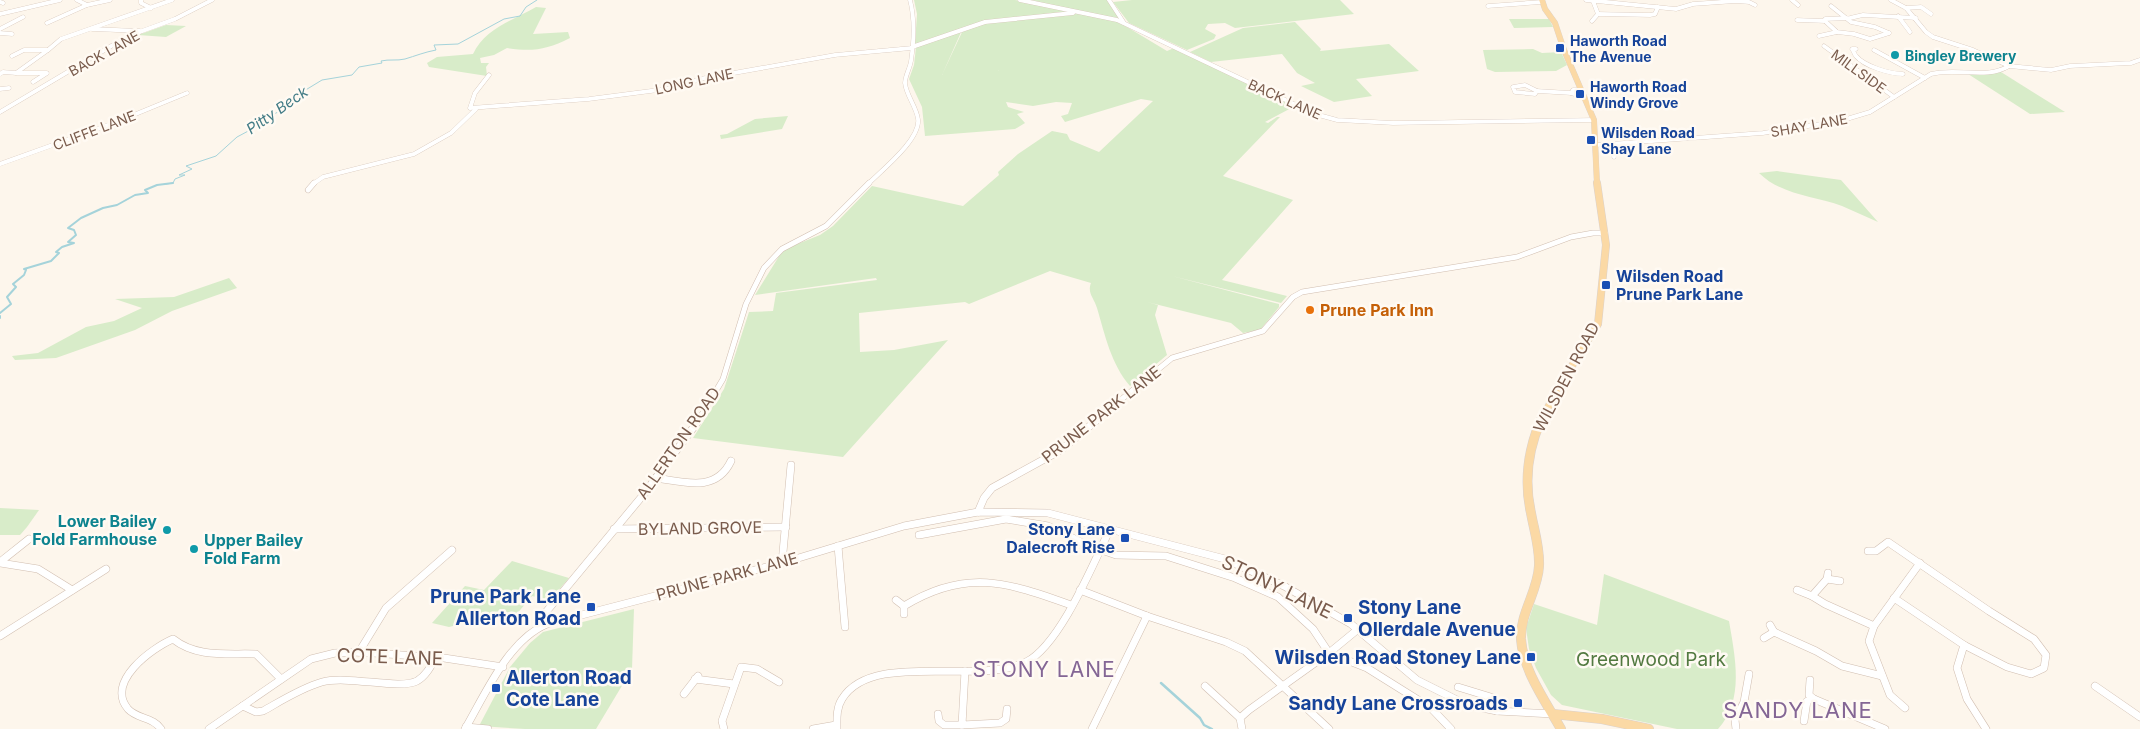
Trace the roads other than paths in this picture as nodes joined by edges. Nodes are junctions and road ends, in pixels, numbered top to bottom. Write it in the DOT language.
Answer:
graph roads {
  1 [pos="60,0"];
  2 [pos="78,0"];
  3 [pos="110,0"];
  4 [pos="141,0"];
  5 [pos="172,0"];
  6 [pos="212,0"];
  7 [pos="910,0"];
  8 [pos="1020,0"];
  9 [pos="1109,0"];
  10 [pos="1586,0"];
  11 [pos="1792,0"];
  12 [pos="1892,0"];
  13 [pos="1542,1"];
  14 [pos="1593,1"];
  15 [pos="1707,4"];
  16 [pos="87,5"];
  17 [pos="1755,5"];
  18 [pos="1488,6"];
  19 [pos="1798,6"];
  20 [pos="1831,6"];
  21 [pos="1658,7"];
  22 [pos="151,8"];
  23 [pos="1906,8"];
  24 [pos="1868,9"];
  25 [pos="1713,10"];
  26 [pos="1080,12"];
  27 [pos="0,14"];
  28 [pos="1598,14"];
  29 [pos="1931,14"];
  30 [pos="1863,15"];
  31 [pos="1875,15"];
  32 [pos="1898,16"];
  33 [pos="22,18"];
  34 [pos="1845,18"];
  35 [pos="1916,18"];
  36 [pos="1796,20"];
  37 [pos="1592,21"];
  38 [pos="1825,21"];
  39 [pos="1124,22"];
  40 [pos="47,23"];
  41 [pos="1875,27"];
  42 [pos="90,28"];
  43 [pos="0,29"];
  44 [pos="1908,30"];
  45 [pos="142,31"];
  46 [pos="1837,32"];
  47 [pos="0,33"];
  48 [pos="12,34"];
  49 [pos="1819,36"];
  50 [pos="1824,46"];
  51 [pos="912,47"];
  52 [pos="1856,49"];
  53 [pos="48,50"];
  54 [pos="1874,50"];
  55 [pos="12,56"];
  56 [pos="2140,60"];
  57 [pos="1869,63"];
  58 [pos="1851,66"];
  59 [pos="2009,66"];
  60 [pos="1,73"];
  61 [pos="16,73"];
  62 [pos="1903,74"];
  63 [pos="489,75"];
  64 [pos="1925,78"];
  65 [pos="33,82"];
  66 [pos="8,88"];
  67 [pos="0,89"];
  68 [pos="1582,90"];
  69 [pos="1537,91"];
  70 [pos="186,93"];
  71 [pos="1571,93"];
  72 [pos="1585,97"];
  73 [pos="1894,97"];
  74 [pos="476,109"];
  75 [pos="0,112"];
  76 [pos="1594,120"];
  77 [pos="1612,144"];
  78 [pos="1596,145"];
  79 [pos="1614,157"];
  80 [pos="0,164"];
  81 [pos="308,190"];
  82 [pos="1605,233"];
  83 [pos="731,461"];
  84 [pos="792,465"];
  85 [pos="656,478"];
  86 [pos="978,512"];
  87 [pos="786,527"];
  88 [pos="614,529"];
  89 [pos="1110,529"];
  90 [pos="919,535"];
  91 [pos="28,539"];
  92 [pos="838,546"];
  93 [pos="452,550"];
  94 [pos="1101,550"];
  95 [pos="1868,551"];
  96 [pos="0,563"];
  97 [pos="782,563"];
  98 [pos="1920,564"];
  99 [pos="106,569"];
  100 [pos="1840,581"];
  101 [pos="72,590"];
  102 [pos="1080,590"];
  103 [pos="1797,590"];
  104 [pos="1812,596"];
  105 [pos="1894,598"];
  106 [pos="896,600"];
  107 [pos="1071,605"];
  108 [pos="1147,616"];
  109 [pos="1770,624"];
  110 [pos="542,626"];
  111 [pos="1874,626"];
  112 [pos="845,627"];
  113 [pos="1357,630"];
  114 [pos="1774,632"];
  115 [pos="0,636"];
  116 [pos="1764,638"];
  117 [pos="1964,646"];
  118 [pos="359,652"];
  119 [pos="1329,653"];
  120 [pos="436,657"];
  121 [pos="503,667"];
  122 [pos="965,672"];
  123 [pos="1749,674"];
  124 [pos="1882,676"];
  125 [pos="281,679"];
  126 [pos="1810,680"];
  127 [pos="779,682"];
  128 [pos="734,684"];
  129 [pos="1205,686"];
  130 [pos="1284,686"];
  131 [pos="2095,686"];
  132 [pos="1458,687"];
  133 [pos="684,694"];
  134 [pos="1814,699"];
  135 [pos="243,706"];
  136 [pos="1906,708"];
  137 [pos="1007,709"];
  138 [pos="1497,711"];
  139 [pos="938,714"];
  140 [pos="1553,714"];
  141 [pos="2140,717"];
  142 [pos="1240,718"];
  143 [pos="1804,721"];
  144 [pos="962,724"];
  145 [pos="837,727"];
  146 [pos="466,728"];
  147 [pos="161,729"];
  148 [pos="209,729"];
  149 [pos="488,729"];
  150 [pos="724,729"];
  151 [pos="813,729"];
  152 [pos="1092,729"];
  153 [pos="1242,729"];
  154 [pos="1329,729"];
  155 [pos="1451,729"];
  156 [pos="1561,729"];
  157 [pos="1649,729"];
  158 [pos="1736,729"];
  159 [pos="1885,729"];
  160 [pos="1986,729"];
  1 -- 27 [label="street"];
  2 -- 16 [label="street"];
  3 -- 16 [label="street"];
  4 -- 22 [label="street"];
  5 -- 22 [label="street"];
  6 -- 45 [label="street, BACK LANE"];
  7 -- 51 [label="street, ALLERTON ROAD"];
  8 -- 26 [label="street, BACK LANE"];
  9 -- 39 [label="street"];
  10 -- 14 [label="street"];
  11 -- 19 [label="street"];
  12 -- 23 [label="street"];
  13 -- 18 [label="street"];
  13 -- 68 [label="main road, WILSDEN ROAD"];
  14 -- 21 [label="street"];
  14 -- 28 [label="street"];
  15 -- 17 [label="street"];
  15 -- 21 [label="street"];
  15 -- 25 [label="street"];
  16 -- 40 [label="street"];
  20 -- 34 [label="street"];
  21 -- 28 [label="street"];
  22 -- 42 [label="street"];
  23 -- 29 [label="street"];
  23 -- 35 [label="street"];
  24 -- 31 [label="street"];
  26 -- 39 [label="street, BACK LANE"];
  26 -- 51 [label="street, LONG LANE"];
  28 -- 37 [label="street"];
  30 -- 31 [label="street"];
  30 -- 34 [label="street"];
  30 -- 41 [label="street"];
  31 -- 32 [label="street"];
  32 -- 35 [label="street"];
  32 -- 44 [label="street"];
  33 -- 43 [label="street"];
  34 -- 38 [label="street"];
  34 -- 41 [label="street"];
  35 -- 59 [label="street"];
  36 -- 38 [label="street"];
  38 -- 46 [label="street"];
  39 -- 76 [label="street, BACK LANE"];
  41 -- 46 [label="street"];
  42 -- 45 [label="street"];
  42 -- 53 [label="street"];
  45 -- 75 [label="street, BACK LANE"];
  46 -- 49 [label="street"];
  47 -- 48 [label="street"];
  50 -- 58 [label="street, MILLSIDE"];
  51 -- 74 [label="street, LONG LANE"];
  51 -- 85 [label="street, ALLERTON ROAD"];
  52 -- 57 [label="street"];
  53 -- 55 [label="street"];
  53 -- 61 [label="street"];
  54 -- 64 [label="street"];
  56 -- 59 [label="street"];
  57 -- 58 [label="street"];
  57 -- 62 [label="street"];
  58 -- 73 [label="street, MILLSIDE"];
  59 -- 64 [label="street, SHAY LANE"];
  60 -- 61 [label="street"];
  61 -- 65 [label="street"];
  63 -- 74 [label="street"];
  64 -- 73 [label="street, SHAY LANE"];
  66 -- 67 [label="street"];
  68 -- 71 [label="street"];
  68 -- 72 [label="main road, WILSDEN ROAD"];
  69 -- 69 [label="street"];
  69 -- 71 [label="street"];
  70 -- 80 [label="street, CLIFFE LANE"];
  71 -- 72 [label="street"];
  72 -- 76 [label="main road, WILSDEN ROAD"];
  73 -- 77 [label="street, SHAY LANE"];
  74 -- 81 [label="street"];
  76 -- 78 [label="main road, WILSDEN ROAD"];
  77 -- 78 [label="street, SHAY LANE"];
  77 -- 79 [label="street"];
  78 -- 82 [label="main road, WILSDEN ROAD"];
  82 -- 86 [label="street, PRUNE PARK LANE"];
  82 -- 140 [label="main road, WILSDEN ROAD"];
  83 -- 85 [label="street"];
  84 -- 87 [label="street"];
  85 -- 88 [label="street, ALLERTON ROAD"];
  86 -- 89 [label="street, STONY LANE"];
  86 -- 92 [label="street, PRUNE PARK LANE"];
  87 -- 88 [label="street, BYLAND GROVE"];
  87 -- 97 [label="street"];
  88 -- 110 [label="street, ALLERTON ROAD"];
  89 -- 94 [label="street"];
  89 -- 113 [label="street, STONY LANE"];
  90 -- 94 [label="street"];
  91 -- 96 [label="street"];
  92 -- 97 [label="street, PRUNE PARK LANE"];
  92 -- 112 [label="street"];
  93 -- 118 [label="street"];
  94 -- 102 [label="street"];
  94 -- 119 [label="street"];
  95 -- 98 [label="street"];
  96 -- 101 [label="street"];
  97 -- 110 [label="street, PRUNE PARK LANE"];
  98 -- 105 [label="street"];
  98 -- 117 [label="street"];
  99 -- 101 [label="street"];
  100 -- 104 [label="street"];
  101 -- 115 [label="street"];
  102 -- 107 [label="street"];
  102 -- 108 [label="street"];
  103 -- 104 [label="street"];
  104 -- 111 [label="street"];
  105 -- 111 [label="street"];
  105 -- 117 [label="street"];
  106 -- 107 [label="street"];
  107 -- 122 [label="street"];
  108 -- 130 [label="street"];
  108 -- 152 [label="street"];
  109 -- 114 [label="street"];
  110 -- 121 [label="street, ALLERTON ROAD"];
  111 -- 124 [label="street"];
  113 -- 119 [label="street"];
  113 -- 138 [label="street, STONY LANE"];
  114 -- 116 [label="street"];
  114 -- 124 [label="street"];
  117 -- 160 [label="street"];
  118 -- 120 [label="street, COTE LANE"];
  118 -- 125 [label="street, COTE LANE"];
  119 -- 130 [label="street"];
  119 -- 155 [label="street"];
  120 -- 121 [label="street, COTE LANE"];
  120 -- 135 [label="street"];
  121 -- 146 [label="street, ALLERTON ROAD"];
  122 -- 144 [label="street"];
  122 -- 145 [label="street"];
  123 -- 158 [label="street"];
  124 -- 136 [label="street"];
  125 -- 135 [label="street, COTE LANE"];
  125 -- 147 [label="street"];
  126 -- 134 [label="street"];
  127 -- 128 [label="street"];
  128 -- 133 [label="street"];
  128 -- 150 [label="street"];
  129 -- 142 [label="street"];
  130 -- 142 [label="street"];
  130 -- 154 [label="street"];
  131 -- 141 [label="street"];
  132 -- 138 [label="street"];
  134 -- 143 [label="street"];
  134 -- 159 [label="street"];
  135 -- 148 [label="street, COTE LANE"];
  137 -- 144 [label="street"];
  138 -- 140 [label="street, STONY LANE"];
  139 -- 144 [label="street"];
  140 -- 156 [label="main road, WILSDEN ROAD"];
  140 -- 157 [label="main road"];
  142 -- 153 [label="street"];
  145 -- 151 [label="street"];
  146 -- 149 [label="street"];
}
